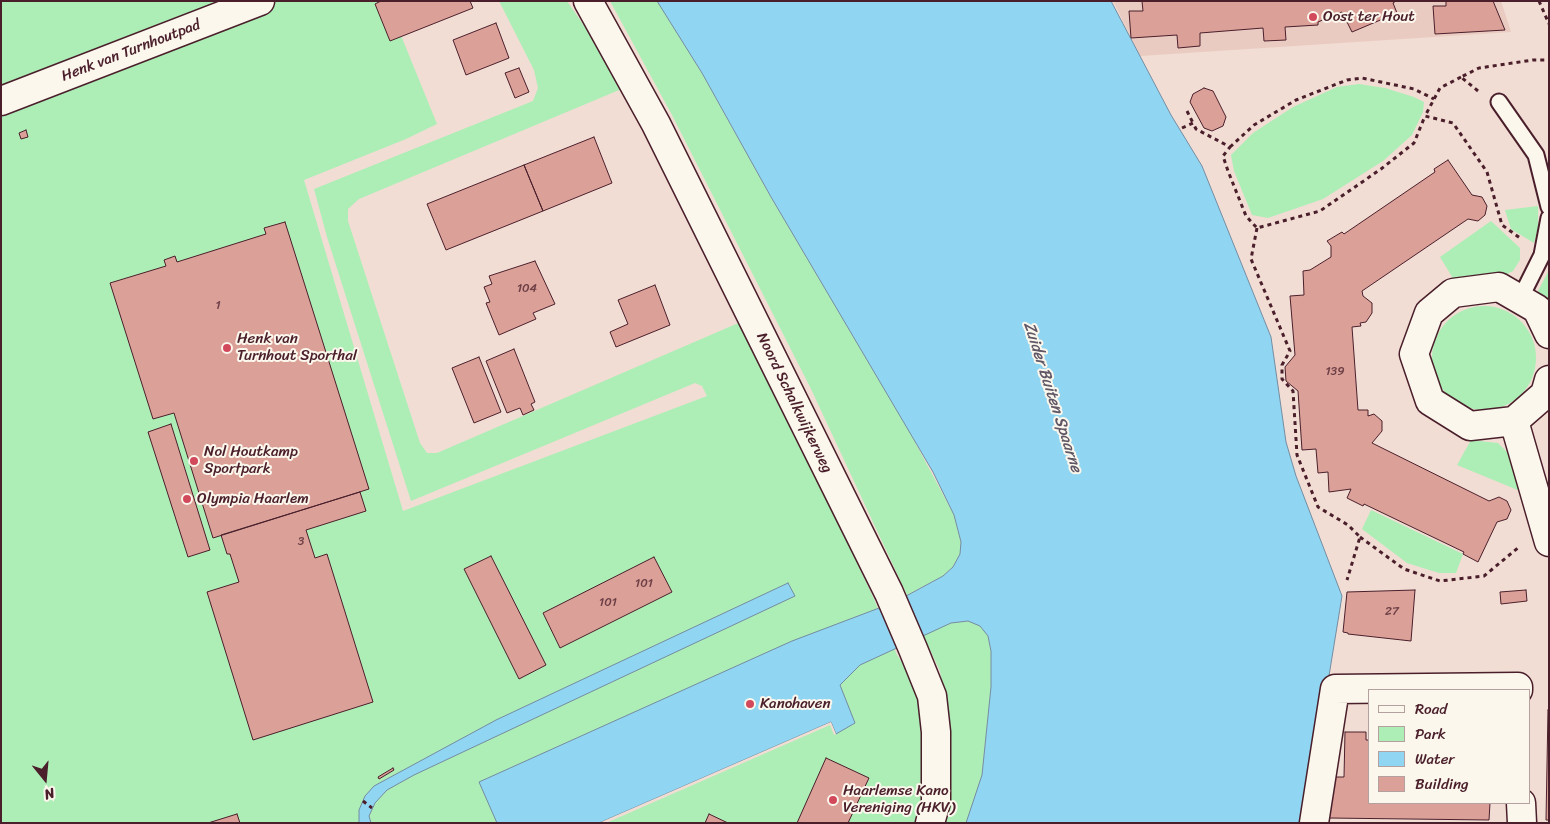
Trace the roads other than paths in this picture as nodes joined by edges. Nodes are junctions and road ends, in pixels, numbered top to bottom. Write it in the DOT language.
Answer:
graph roads {
  1 [pos="260,1"];
  2 [pos="588,1"];
  3 [pos="1,101"];
  4 [pos="1499,102"];
  5 [pos="1549,206"];
  6 [pos="1549,218"];
  7 [pos="1520,299"];
  8 [pos="1549,334"];
  9 [pos="1549,380"];
  10 [pos="1514,421"];
  11 [pos="1546,534"];
  12 [pos="1518,689"];
  13 [pos="1522,804"];
  14 [pos="930,823"];
  15 [pos="1314,823"];
  16 [pos="1522,823"];
  1 -- 3 [label="street, Henk van Turnhoutpad"];
  2 -- 14 [label="street, Noord Schalkwijkerweg"];
  4 -- 5 [label="lane"];
  6 -- 7 [label="lane"];
  7 -- 8 [label="street"];
  7 -- 10 [label="street"];
  9 -- 10 [label="street"];
  10 -- 11 [label="street"];
  12 -- 15 [label="street"];
  13 -- 16 [label="street"];
}
